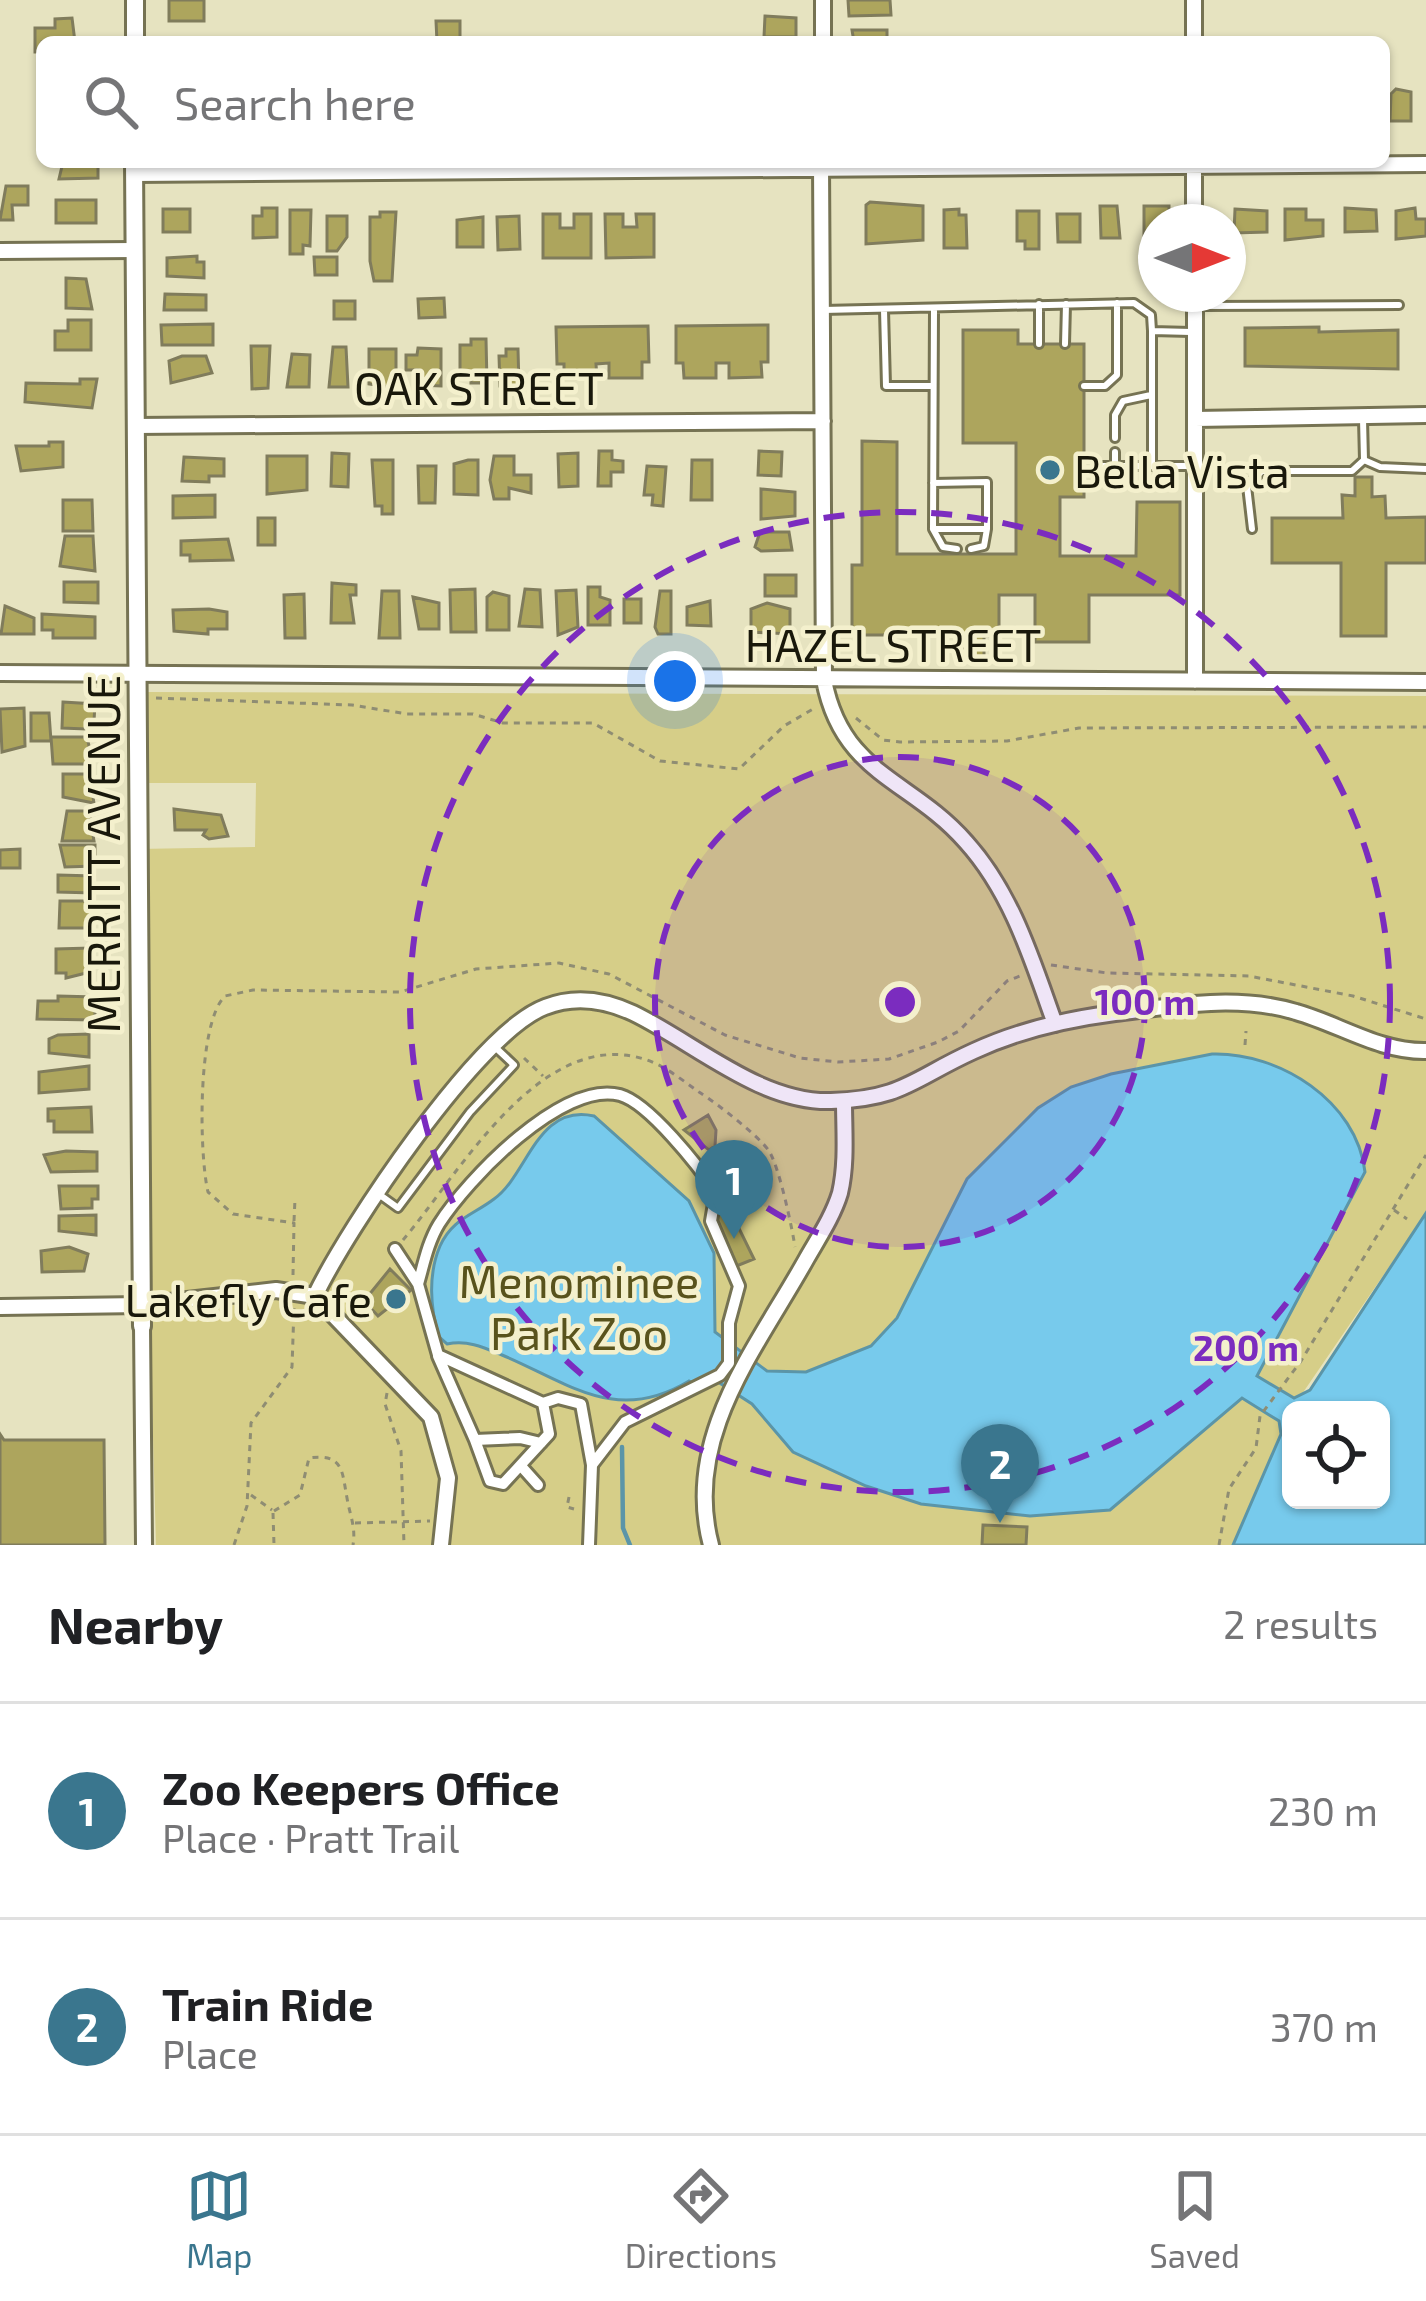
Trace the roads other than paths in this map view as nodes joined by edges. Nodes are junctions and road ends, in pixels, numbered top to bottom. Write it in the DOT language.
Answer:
graph roads {
  1 [pos="135,0"];
  2 [pos="823,0"];
  3 [pos="1194,0"];
  4 [pos="135,36"];
  5 [pos="823,36"];
  6 [pos="1194,36"];
  7 [pos="1390,164"];
  8 [pos="1426,164"];
  9 [pos="134,168"];
  10 [pos="821,168"];
  11 [pos="1194,168"];
  12 [pos="1194,204"];
  13 [pos="134,250"];
  14 [pos="0,251"];
  15 [pos="1246,301"];
  16 [pos="1117,303"];
  17 [pos="1040,304"];
  18 [pos="1066,304"];
  19 [pos="1400,304"];
  20 [pos="822,310"];
  21 [pos="884,310"];
  22 [pos="934,310"];
  23 [pos="1195,312"];
  24 [pos="1152,331"];
  25 [pos="1195,332"];
  26 [pos="1039,344"];
  27 [pos="1065,344"];
  28 [pos="934,386"];
  29 [pos="1084,386"];
  30 [pos="1152,395"];
  31 [pos="1362,416"];
  32 [pos="1426,416"];
  33 [pos="1196,419"];
  34 [pos="823,421"];
  35 [pos="135,426"];
  36 [pos="1115,438"];
  37 [pos="1115,452"];
  38 [pos="1364,460"];
  39 [pos="1096,466"];
  40 [pos="1115,466"];
  41 [pos="1152,466"];
  42 [pos="1194,466"];
  43 [pos="1426,469"];
  44 [pos="933,483"];
  45 [pos="933,529"];
  46 [pos="987,529"];
  47 [pos="1252,529"];
  48 [pos="957,549"];
  49 [pos="970,549"];
  50 [pos="0,673"];
  51 [pos="137,675"];
  52 [pos="824,680"];
  53 [pos="1196,681"];
  54 [pos="1426,682"];
  55 [pos="1055,1024"];
  56 [pos="496,1048"];
  57 [pos="1426,1051"];
  58 [pos="844,1101"];
  59 [pos="376,1192"];
  60 [pos="395,1249"];
  61 [pos="418,1284"];
  62 [pos="315,1296"];
  63 [pos="142,1305"];
  64 [pos="0,1307"];
  65 [pos="142,1326"];
  66 [pos="437,1354"];
  67 [pos="543,1403"];
  68 [pos="475,1440"];
  69 [pos="541,1443"];
  70 [pos="521,1466"];
  71 [pos="592,1466"];
  72 [pos="538,1486"];
  73 [pos="585,1542"];
  74 [pos="144,1545"];
  75 [pos="441,1545"];
  76 [pos="711,1545"];
  1 -- 4 [label="street"];
  2 -- 5 [label="street"];
  3 -- 6 [label="street"];
  7 -- 8 [label="street"];
  9 -- 13 [label="street, MERRITT AVENUE"];
  10 -- 20 [label="street"];
  11 -- 12 [label="street"];
  13 -- 14 [label="street"];
  13 -- 35 [label="street, MERRITT AVENUE"];
  15 -- 19 [label="lane"];
  16 -- 18 [label="lane"];
  16 -- 24 [label="lane"];
  16 -- 29 [label="lane"];
  17 -- 18 [label="lane"];
  17 -- 22 [label="lane"];
  17 -- 26 [label="lane"];
  18 -- 27 [label="lane"];
  20 -- 21 [label="lane"];
  20 -- 34 [label="street"];
  21 -- 22 [label="lane"];
  21 -- 28 [label="lane"];
  22 -- 28 [label="lane"];
  23 -- 25 [label="street"];
  24 -- 25 [label="lane"];
  24 -- 30 [label="lane"];
  25 -- 33 [label="street"];
  28 -- 44 [label="lane"];
  30 -- 36 [label="lane"];
  30 -- 41 [label="lane"];
  31 -- 32 [label="street"];
  31 -- 33 [label="street"];
  31 -- 38 [label="lane"];
  33 -- 42 [label="street"];
  34 -- 35 [label="street, OAK STREET"];
  34 -- 52 [label="street"];
  35 -- 51 [label="street, MERRITT AVENUE"];
  37 -- 40 [label="lane"];
  38 -- 43 [label="lane"];
  38 -- 47 [label="lane"];
  39 -- 40 [label="lane"];
  40 -- 41 [label="lane"];
  41 -- 42 [label="lane"];
  42 -- 53 [label="street"];
  44 -- 45 [label="lane"];
  44 -- 46 [label="lane"];
  45 -- 46 [label="lane"];
  45 -- 48 [label="lane"];
  46 -- 49 [label="lane"];
  50 -- 51 [label="street, HAZEL STREET"];
  51 -- 52 [label="street, HAZEL STREET"];
  51 -- 63 [label="street, MERRITT AVENUE"];
  52 -- 53 [label="street, HAZEL STREET"];
  52 -- 55 [label="street"];
  53 -- 54 [label="street, HAZEL STREET"];
  55 -- 57 [label="street"];
  55 -- 58 [label="street"];
  56 -- 58 [label="street"];
  56 -- 59 [label="street"];
  56 -- 59 [label="lane"];
  58 -- 76 [label="street"];
  59 -- 62 [label="street"];
  60 -- 61 [label="street"];
  61 -- 66 [label="street"];
  61 -- 71 [label="street"];
  62 -- 63 [label="street"];
  62 -- 75 [label="street"];
  63 -- 64 [label="street"];
  63 -- 65 [label="street, MERRITT AVENUE"];
  65 -- 74 [label="street, MERRITT AVENUE"];
  66 -- 67 [label="street"];
  66 -- 68 [label="street"];
  67 -- 69 [label="street"];
  67 -- 71 [label="street"];
  68 -- 69 [label="street"];
  68 -- 70 [label="street"];
  69 -- 70 [label="street"];
  70 -- 72 [label="street"];
  71 -- 73 [label="street"];
}
